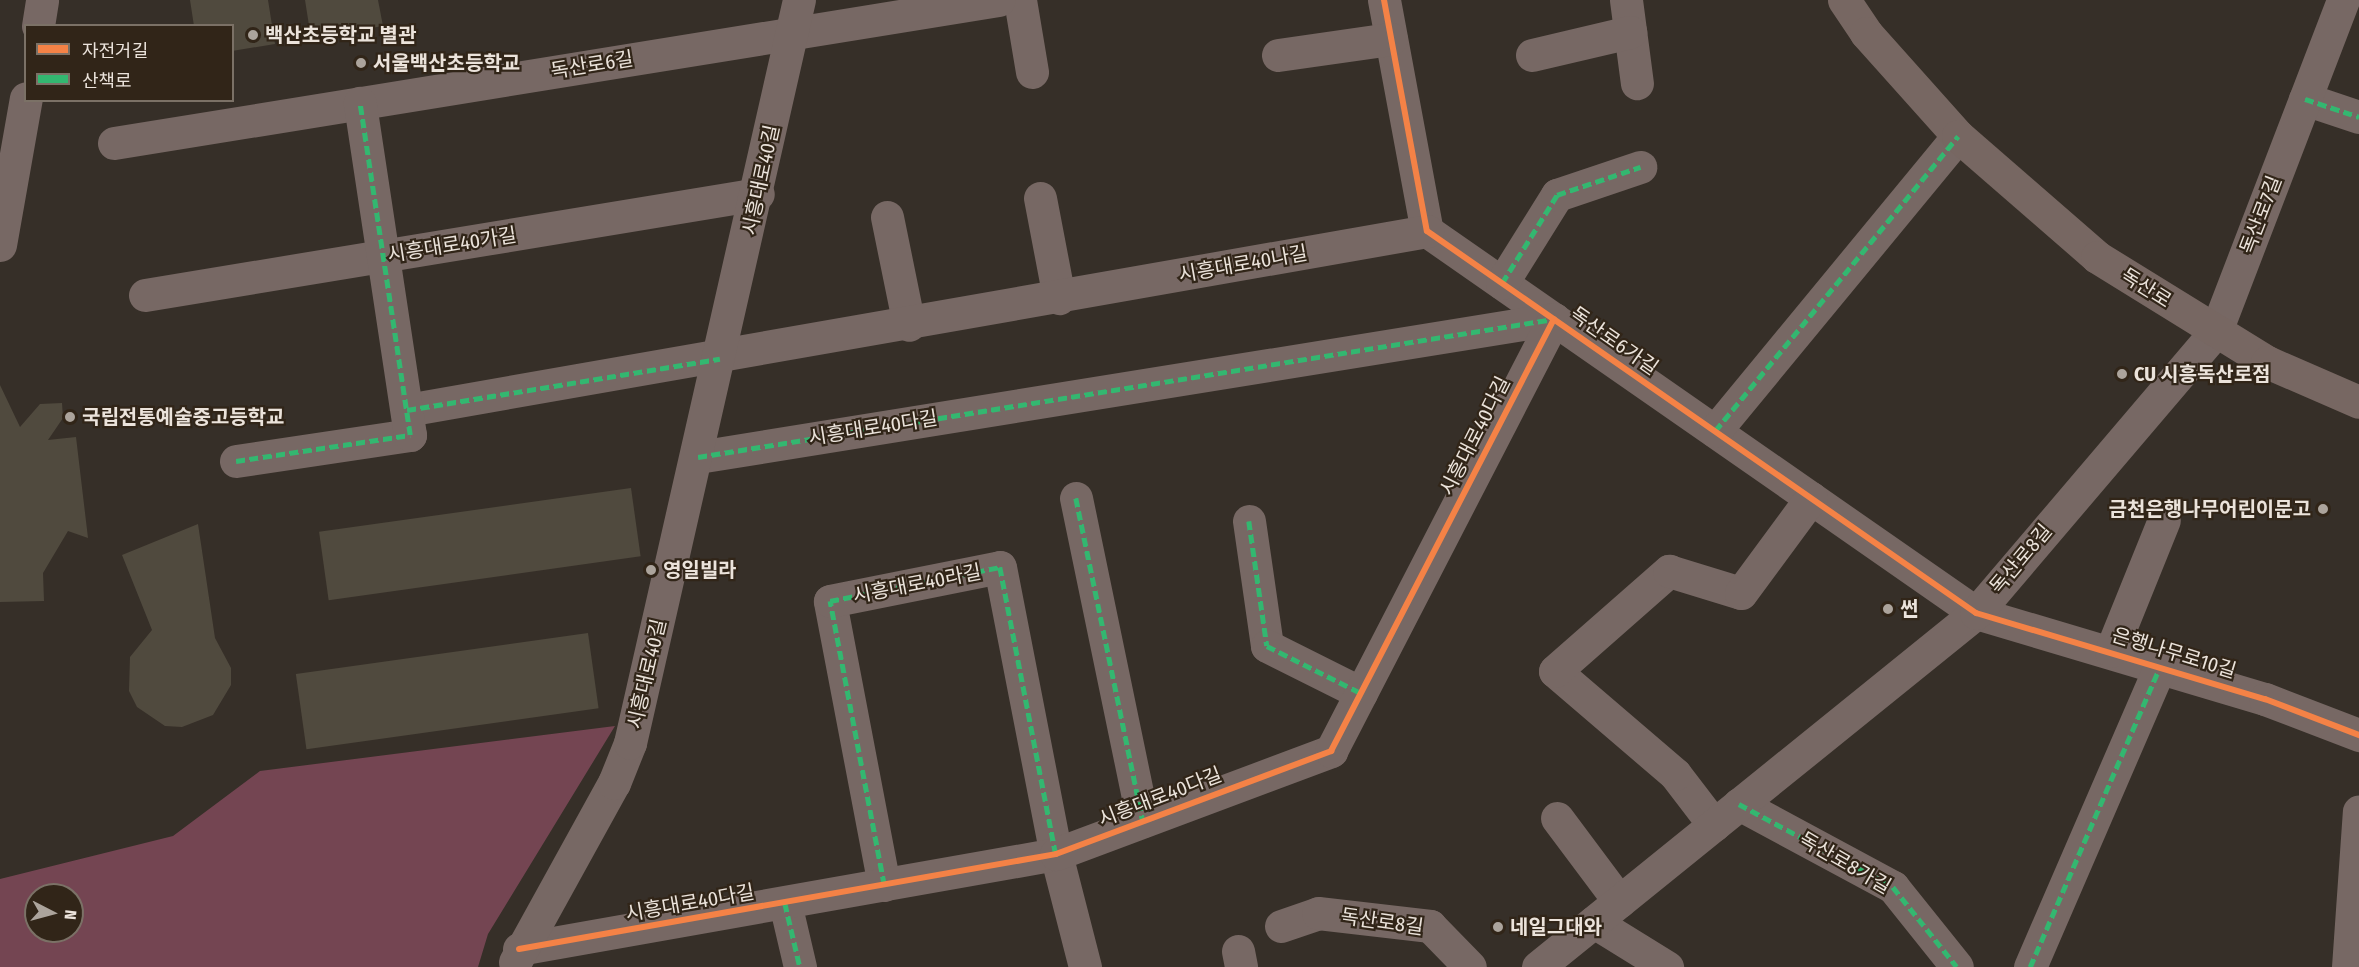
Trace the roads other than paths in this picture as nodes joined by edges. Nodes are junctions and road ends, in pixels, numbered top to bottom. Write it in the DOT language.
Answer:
graph roads {
  1 [pos="42,0"];
  2 [pos="799,0"];
  3 [pos="999,0"];
  4 [pos="1020,0"];
  5 [pos="1384,0"];
  6 [pos="1626,0"];
  7 [pos="1844,0"];
  8 [pos="2343,0"];
  9 [pos="38,24"];
  10 [pos="1630,32"];
  11 [pos="791,33"];
  12 [pos="1391,39"];
  13 [pos="1278,55"];
  14 [pos="1532,55"];
  15 [pos="1032,72"];
  16 [pos="1637,83"];
  17 [pos="2305,99"];
  18 [pos="25,102"];
  19 [pos="360,103"];
  20 [pos="2359,117"];
  21 [pos="1958,136"];
  22 [pos="114,143"];
  23 [pos="1640,167"];
  24 [pos="758,194"];
  25 [pos="1040,198"];
  26 [pos="887,217"];
  27 [pos="1427,231"];
  28 [pos="0,245"];
  29 [pos="383,256"];
  30 [pos="1502,283"];
  31 [pos="145,295"];
  32 [pos="1059,298"];
  33 [pos="1554,319"];
  34 [pos="909,325"];
  35 [pos="2216,331"];
  36 [pos="720,359"];
  37 [pos="2359,402"];
  38 [pos="407,411"];
  39 [pos="1715,431"];
  40 [pos="698,457"];
  41 [pos="236,461"];
  42 [pos="1076,498"];
  43 [pos="1811,498"];
  44 [pos="2164,520"];
  45 [pos="1249,521"];
  46 [pos="1976,612"];
  47 [pos="2111,651"];
  48 [pos="2160,666"];
  49 [pos="1360,693"];
  50 [pos="2359,735"];
  51 [pos="1739,804"];
  52 [pos="2359,811"];
  53 [pos="1557,818"];
  54 [pos="1143,821"];
  55 [pos="1714,825"];
  56 [pos="1056,854"];
  57 [pos="884,885"];
  58 [pos="1619,901"];
  59 [pos="785,903"];
  60 [pos="1594,922"];
  61 [pos="1281,926"];
  62 [pos="516,958"];
  63 [pos="800,967"];
  64 [pos="1085,967"];
  65 [pos="1470,967"];
  66 [pos="1538,967"];
  67 [pos="1667,967"];
  68 [pos="1957,967"];
  69 [pos="2031,967"];
  70 [pos="2348,967"];
  1 -- 9 [label="street"];
  2 -- 11 [label="street, 시흥대로40길"];
  3 -- 11 [label="street, 독산로6길"];
  4 -- 15 [label="street"];
  5 -- 12 [label="street"];
  6 -- 10 [label="street"];
  7 -- 21 [label="main road, 독산로"];
  8 -- 17 [label="street, 독산로7길"];
  10 -- 14 [label="street"];
  10 -- 16 [label="street"];
  11 -- 19 [label="street, 독산로6길"];
  11 -- 24 [label="street, 시흥대로40길"];
  12 -- 13 [label="street"];
  12 -- 27 [label="street"];
  17 -- 20 [label="street"];
  17 -- 35 [label="street, 독산로7길"];
  18 -- 28 [label="street"];
  19 -- 22 [label="street, 독산로6길"];
  19 -- 29 [label="street"];
  21 -- 35 [label="main road, 독산로"];
  21 -- 39 [label="street"];
  23 -- 30 [label="street"];
  24 -- 29 [label="street, 시흥대로40가길"];
  24 -- 36 [label="street, 시흥대로40길"];
  25 -- 32 [label="street"];
  26 -- 34 [label="street"];
  27 -- 30 [label="street, 독산로6가길"];
  27 -- 32 [label="street, 시흥대로40나길"];
  29 -- 31 [label="street, 시흥대로40가길"];
  29 -- 38 [label="street"];
  30 -- 33 [label="street, 독산로6가길"];
  32 -- 34 [label="street, 시흥대로40나길"];
  33 -- 39 [label="street, 독산로6가길"];
  33 -- 40 [label="street, 시흥대로40다길"];
  33 -- 49 [label="street, 시흥대로40다길"];
  34 -- 36 [label="street, 시흥대로40나길"];
  35 -- 37 [label="main road, 독산로"];
  35 -- 46 [label="street, 독산로8길"];
  36 -- 38 [label="street"];
  36 -- 40 [label="street, 시흥대로40길"];
  38 -- 41 [label="street"];
  39 -- 43 [label="street, 독산로6가길"];
  40 -- 62 [label="street, 시흥대로40길"];
  42 -- 54 [label="street"];
  43 -- 46 [label="street, 독산로6가길"];
  43 -- 55 [label="street"];
  44 -- 47 [label="street, 은행나무로10길"];
  45 -- 49 [label="street"];
  46 -- 47 [label="street, 은행나무로10길"];
  46 -- 51 [label="street, 독산로8길"];
  47 -- 48 [label="street, 은행나무로10길"];
  48 -- 50 [label="street, 은행나무로10길"];
  48 -- 69 [label="street, 은행나무로10길"];
  49 -- 54 [label="street, 시흥대로40다길"];
  51 -- 55 [label="street, 독산로8길"];
  51 -- 68 [label="street, 독산로8가길"];
  52 -- 70 [label="street"];
  53 -- 58 [label="street"];
  54 -- 56 [label="street, 시흥대로40다길"];
  55 -- 58 [label="street, 독산로8길"];
  56 -- 57 [label="street, 시흥대로40다길"];
  56 -- 57 [label="street, 시흥대로40라길"];
  56 -- 64 [label="street"];
  57 -- 59 [label="street, 시흥대로40다길"];
  58 -- 60 [label="street, 독산로8길"];
  59 -- 62 [label="street, 시흥대로40다길"];
  59 -- 63 [label="street"];
  60 -- 66 [label="street, 독산로8길"];
  60 -- 67 [label="street"];
  61 -- 65 [label="street, 독산로8길"];
}
